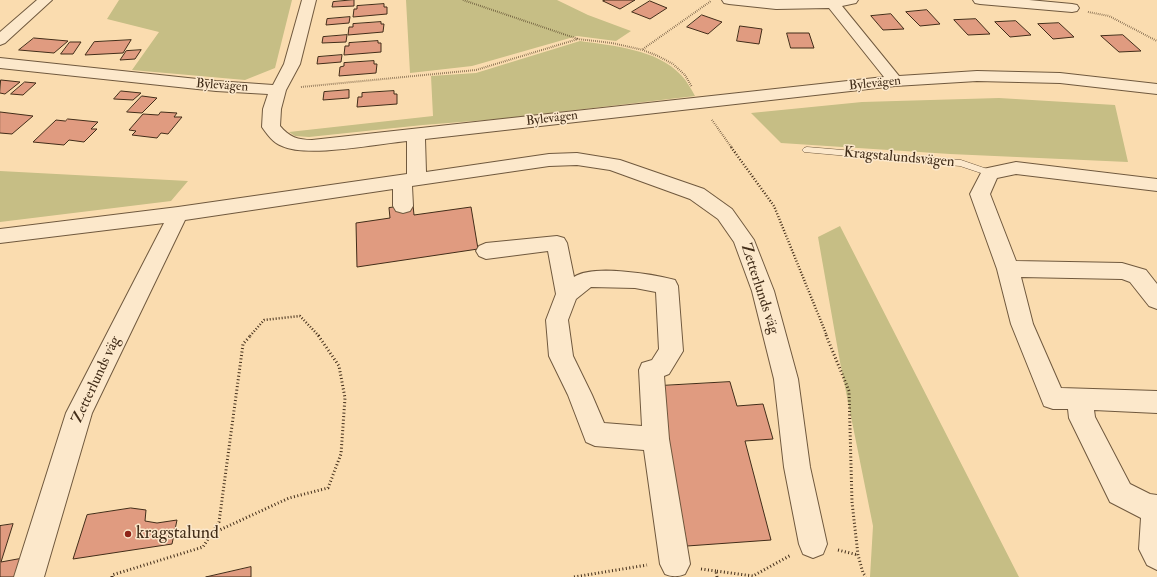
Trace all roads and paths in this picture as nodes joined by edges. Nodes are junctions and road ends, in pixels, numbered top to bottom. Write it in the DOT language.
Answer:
graph roads {
  1 [pos="45,0"];
  2 [pos="309,0"];
  3 [pos="463,0"];
  4 [pos="712,0"];
  5 [pos="729,0"];
  6 [pos="851,0"];
  7 [pos="980,0"];
  8 [pos="833,4"];
  9 [pos="1072,8"];
  10 [pos="578,39"];
  11 [pos="0,40"];
  12 [pos="1157,41"];
  13 [pos="642,50"];
  14 [pos="0,64"];
  15 [pos="895,81"];
  16 [pos="693,87"];
  17 [pos="1157,89"];
  18 [pos="278,90"];
  19 [pos="712,119"];
  20 [pos="416,134"];
  21 [pos="807,150"];
  22 [pos="990,173"];
  23 [pos="409,180"];
  24 [pos="1157,185"];
  25 [pos="403,206"];
  26 [pos="178,214"];
  27 [pos="0,236"];
  28 [pos="486,251"];
  29 [pos="1008,269"];
  30 [pos="567,294"];
  31 [pos="1157,300"];
  32 [pos="1080,399"];
  33 [pos="1157,402"];
  34 [pos="656,439"];
  35 [pos="1156,508"];
  36 [pos="211,534"];
  37 [pos="813,544"];
  38 [pos="858,555"];
  39 [pos="1157,555"];
  40 [pos="675,564"];
  41 [pos="716,572"];
  42 [pos="29,577"];
  43 [pos="112,577"];
  44 [pos="574,577"];
  45 [pos="717,577"];
  46 [pos="866,577"];
  1 -- 11 [label="street"];
  2 -- 18 [label="street"];
  3 -- 10 [label="path"];
  4 -- 13 [label="path"];
  5 -- 8 [label="street"];
  6 -- 8 [label="street"];
  7 -- 9 [label="street"];
  8 -- 15 [label="street"];
  9 -- 12 [label="path"];
  10 -- 13 [label="path"];
  10 -- 18 [label="path"];
  13 -- 16 [label="path"];
  14 -- 18 [label="street, Bylevägen"];
  15 -- 17 [label="street, Bylevägen"];
  15 -- 20 [label="street, Bylevägen"];
  18 -- 20 [label="street, Bylevägen"];
  19 -- 38 [label="path"];
  20 -- 23 [label="street"];
  21 -- 22 [label="lane, Kragstalundsvägen"];
  22 -- 24 [label="street, Kragstalundsvägen"];
  22 -- 29 [label="street"];
  23 -- 25 [label="street"];
  23 -- 26 [label="street, Zetterlunds väg"];
  23 -- 37 [label="street, Zetterlunds väg"];
  26 -- 27 [label="street, Zetterlunds väg"];
  26 -- 42 [label="street, Zetterlunds väg"];
  28 -- 30 [label="street"];
  29 -- 31 [label="street"];
  29 -- 32 [label="street"];
  30 -- 34 [label="street"];
  30 -- 34 [label="street"];
  32 -- 33 [label="street"];
  32 -- 35 [label="street"];
  34 -- 40 [label="street"];
  35 -- 39 [label="street"];
  36 -- 36 [label="path"];
  36 -- 43 [label="path"];
  37 -- 38 [label="path"];
  37 -- 41 [label="path"];
  38 -- 46 [label="path"];
  40 -- 41 [label="path"];
  40 -- 44 [label="path"];
  41 -- 45 [label="path"];
}
